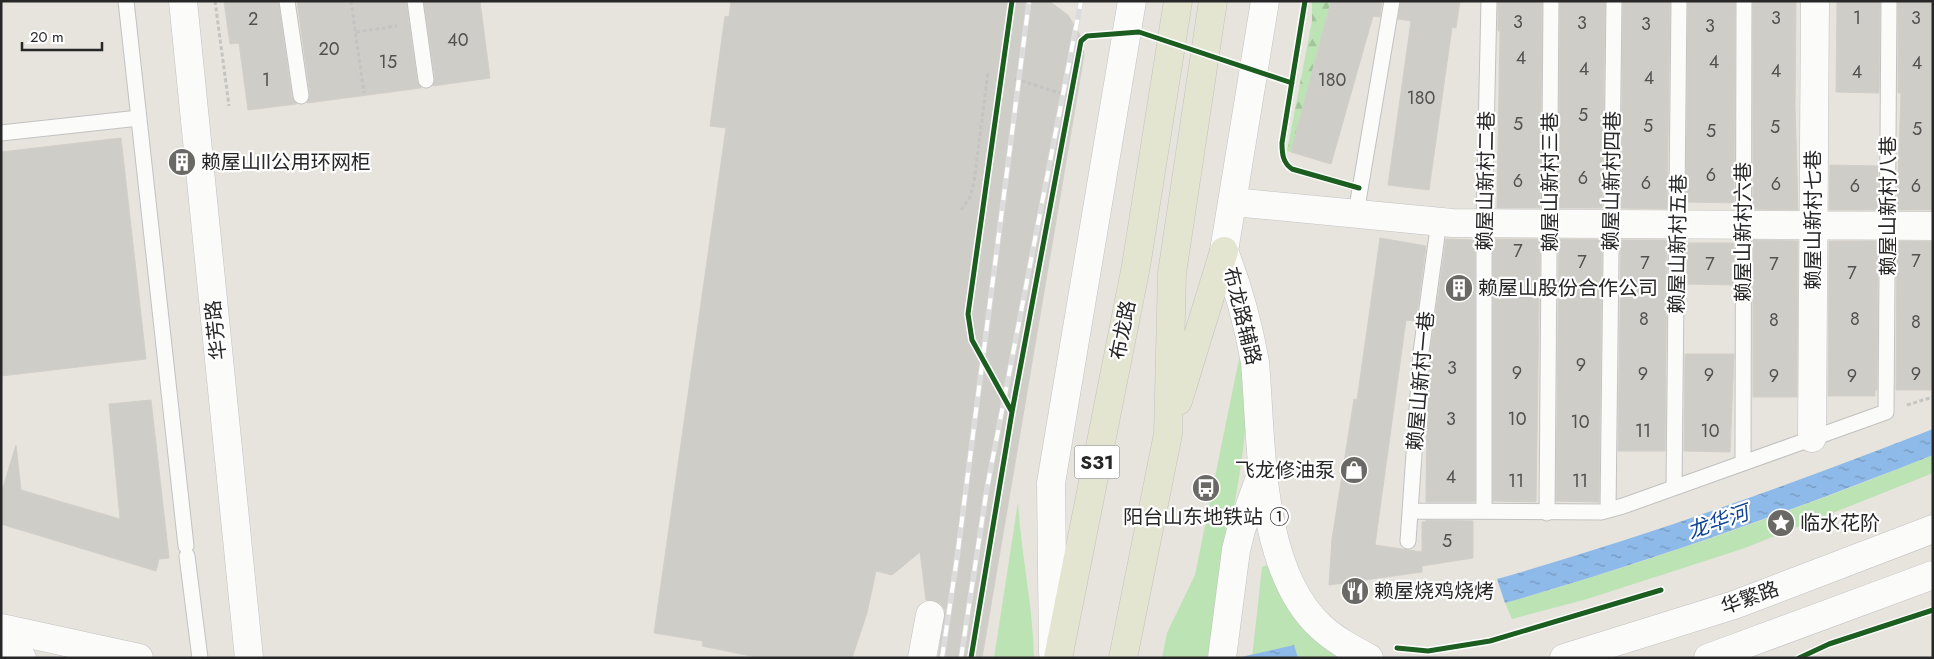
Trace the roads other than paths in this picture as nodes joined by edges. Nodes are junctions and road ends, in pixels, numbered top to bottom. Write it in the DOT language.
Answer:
graph roads {
  1 [pos="126,1"];
  2 [pos="183,1"];
  3 [pos="287,1"];
  4 [pos="415,1"];
  5 [pos="1132,1"];
  6 [pos="1178,1"];
  7 [pos="1213,1"];
  8 [pos="1265,1"];
  9 [pos="1392,1"];
  10 [pos="1489,1"];
  11 [pos="1551,1"];
  12 [pos="1614,1"];
  13 [pos="1679,1"];
  14 [pos="1744,1"];
  15 [pos="1816,1"];
  16 [pos="1889,1"];
  17 [pos="426,80"];
  18 [pos="301,96"];
  19 [pos="139,118"];
  20 [pos="1,133"];
  21 [pos="1233,202"];
  22 [pos="1356,213"];
  23 [pos="1439,222"];
  24 [pos="1484,223"];
  25 [pos="1550,223"];
  26 [pos="1612,224"];
  27 [pos="1678,224"];
  28 [pos="1742,225"];
  29 [pos="1813,226"];
  30 [pos="1888,226"];
  31 [pos="1933,226"];
  32 [pos="1224,250"];
  33 [pos="1168,434"];
  34 [pos="1812,438"];
  35 [pos="1743,463"];
  36 [pos="1264,467"];
  37 [pos="1674,487"];
  38 [pos="1608,510"];
  39 [pos="1411,511"];
  40 [pos="1484,512"];
  41 [pos="1548,513"];
  42 [pos="1933,529"];
  43 [pos="1408,541"];
  44 [pos="1933,575"];
  45 [pos="930,615"];
  46 [pos="1,628"];
  47 [pos="1751,651"];
  48 [pos="1,653"];
  49 [pos="1223,655"];
  50 [pos="22,658"];
  51 [pos="139,658"];
  52 [pos="200,658"];
  53 [pos="249,658"];
  54 [pos="922,658"];
  55 [pos="1053,658"];
  56 [pos="1058,658"];
  57 [pos="1123,658"];
  58 [pos="1369,658"];
  59 [pos="1564,658"];
  60 [pos="1708,658"];
  1 -- 19 [label="lane"];
  2 -- 53 [label="main road, 华芳路"];
  3 -- 18 [label="lane"];
  4 -- 17 [label="lane"];
  5 -- 55 [label="main road"];
  6 -- 56 [label="main road, 布龙路 / S31"];
  7 -- 33 [label="main road"];
  8 -- 21 [label="main road, 布龙路辅路"];
  9 -- 22 [label="lane"];
  10 -- 24 [label="lane, 赖屋山新村二巷"];
  11 -- 25 [label="lane, 赖屋山新村三巷"];
  12 -- 26 [label="lane, 赖屋山新村四巷"];
  13 -- 27 [label="lane, 赖屋山新村五巷"];
  14 -- 28 [label="lane, 赖屋山新村六巷"];
  15 -- 29 [label="main road, 赖屋山新村七巷"];
  16 -- 30 [label="lane, 赖屋山新村八巷"];
  19 -- 20 [label="lane"];
  19 -- 52 [label="lane"];
  21 -- 22 [label="main road"];
  21 -- 32 [label="main road, 布龙路辅路"];
  22 -- 23 [label="main road"];
  23 -- 24 [label="main road"];
  23 -- 39 [label="lane, 赖屋山新村一巷"];
  24 -- 25 [label="main road"];
  24 -- 40 [label="lane, 赖屋山新村二巷"];
  25 -- 26 [label="main road"];
  25 -- 41 [label="lane, 赖屋山新村三巷"];
  26 -- 27 [label="main road"];
  26 -- 38 [label="lane, 赖屋山新村四巷"];
  27 -- 28 [label="main road"];
  27 -- 37 [label="lane, 赖屋山新村五巷"];
  28 -- 29 [label="main road"];
  28 -- 35 [label="lane, 赖屋山新村六巷"];
  29 -- 30 [label="main road"];
  29 -- 34 [label="main road, 赖屋山新村七巷"];
  30 -- 31 [label="main road"];
  30 -- 34 [label="lane, 赖屋山新村八巷"];
  32 -- 33 [label="main road"];
  32 -- 36 [label="main road, 布龙路辅路"];
  33 -- 57 [label="main road"];
  34 -- 35 [label="lane"];
  35 -- 37 [label="lane"];
  36 -- 49 [label="main road, 布龙路辅路"];
  36 -- 58 [label="main road"];
  37 -- 38 [label="lane"];
  38 -- 41 [label="lane"];
  39 -- 40 [label="lane"];
  39 -- 43 [label="lane, 赖屋山新村一巷"];
  40 -- 41 [label="lane"];
  42 -- 59 [label="main road, 华繁路"];
  44 -- 47 [label="main road, 华繁路"];
  45 -- 54 [label="main road"];
  46 -- 51 [label="main road"];
  47 -- 60 [label="main road, 华繁路"];
  48 -- 50 [label="main road"];
}
